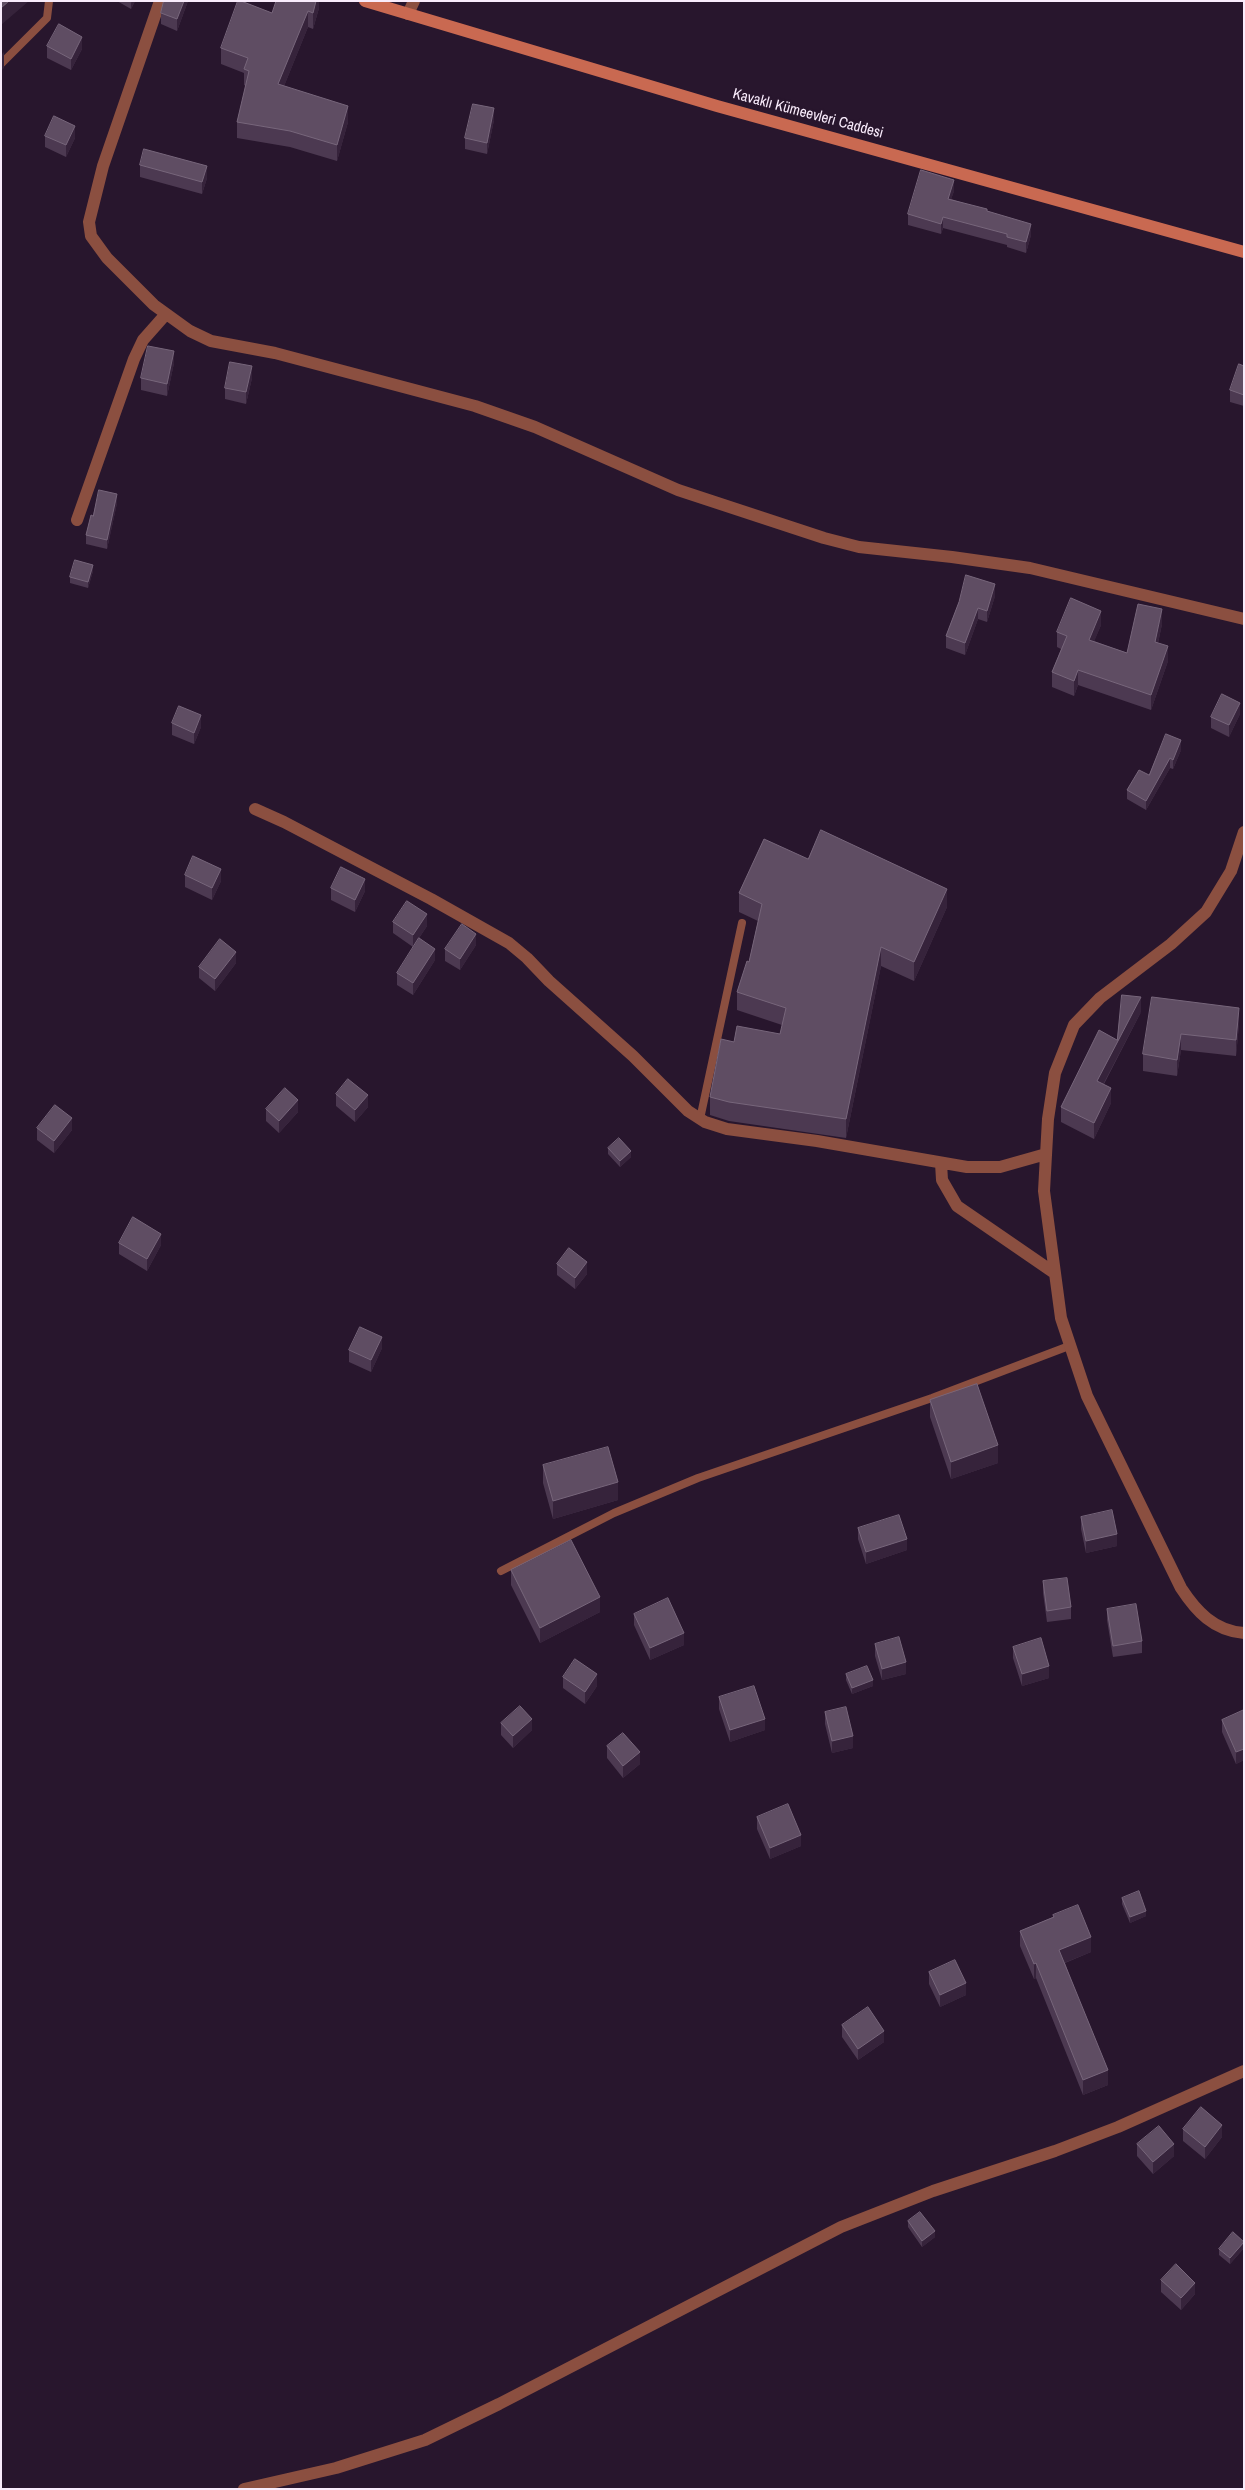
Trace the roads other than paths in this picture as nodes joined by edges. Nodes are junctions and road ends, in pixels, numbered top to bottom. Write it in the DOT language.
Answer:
graph roads {
  1 [pos="49,1"];
  2 [pos="160,1"];
  3 [pos="365,1"];
  4 [pos="414,1"];
  5 [pos="408,14"];
  6 [pos="1,64"];
  7 [pos="1244,252"];
  8 [pos="166,314"];
  9 [pos="77,520"];
  10 [pos="1244,619"];
  11 [pos="255,809"];
  12 [pos="1244,832"];
  13 [pos="742,922"];
  14 [pos="700,1119"];
  15 [pos="1046,1154"];
  16 [pos="941,1163"];
  17 [pos="1053,1272"];
  18 [pos="1069,1346"];
  19 [pos="501,1571"];
  20 [pos="1244,1632"];
  21 [pos="1244,2070"];
  22 [pos="244,2489"];
  1 -- 6 [label="lane"];
  2 -- 8 [label="street"];
  3 -- 5 [label="street, Kavaklı Kümeevleri Caddesi"];
  4 -- 5 [label="street"];
  5 -- 7 [label="street, Kavaklı Kümeevleri Caddesi"];
  8 -- 9 [label="street"];
  8 -- 10 [label="street"];
  11 -- 14 [label="street"];
  12 -- 15 [label="street"];
  13 -- 14 [label="lane"];
  14 -- 16 [label="street"];
  15 -- 16 [label="street"];
  15 -- 17 [label="street"];
  16 -- 17 [label="street"];
  17 -- 18 [label="street"];
  18 -- 19 [label="lane"];
  18 -- 20 [label="street"];
  21 -- 22 [label="street"];
}
